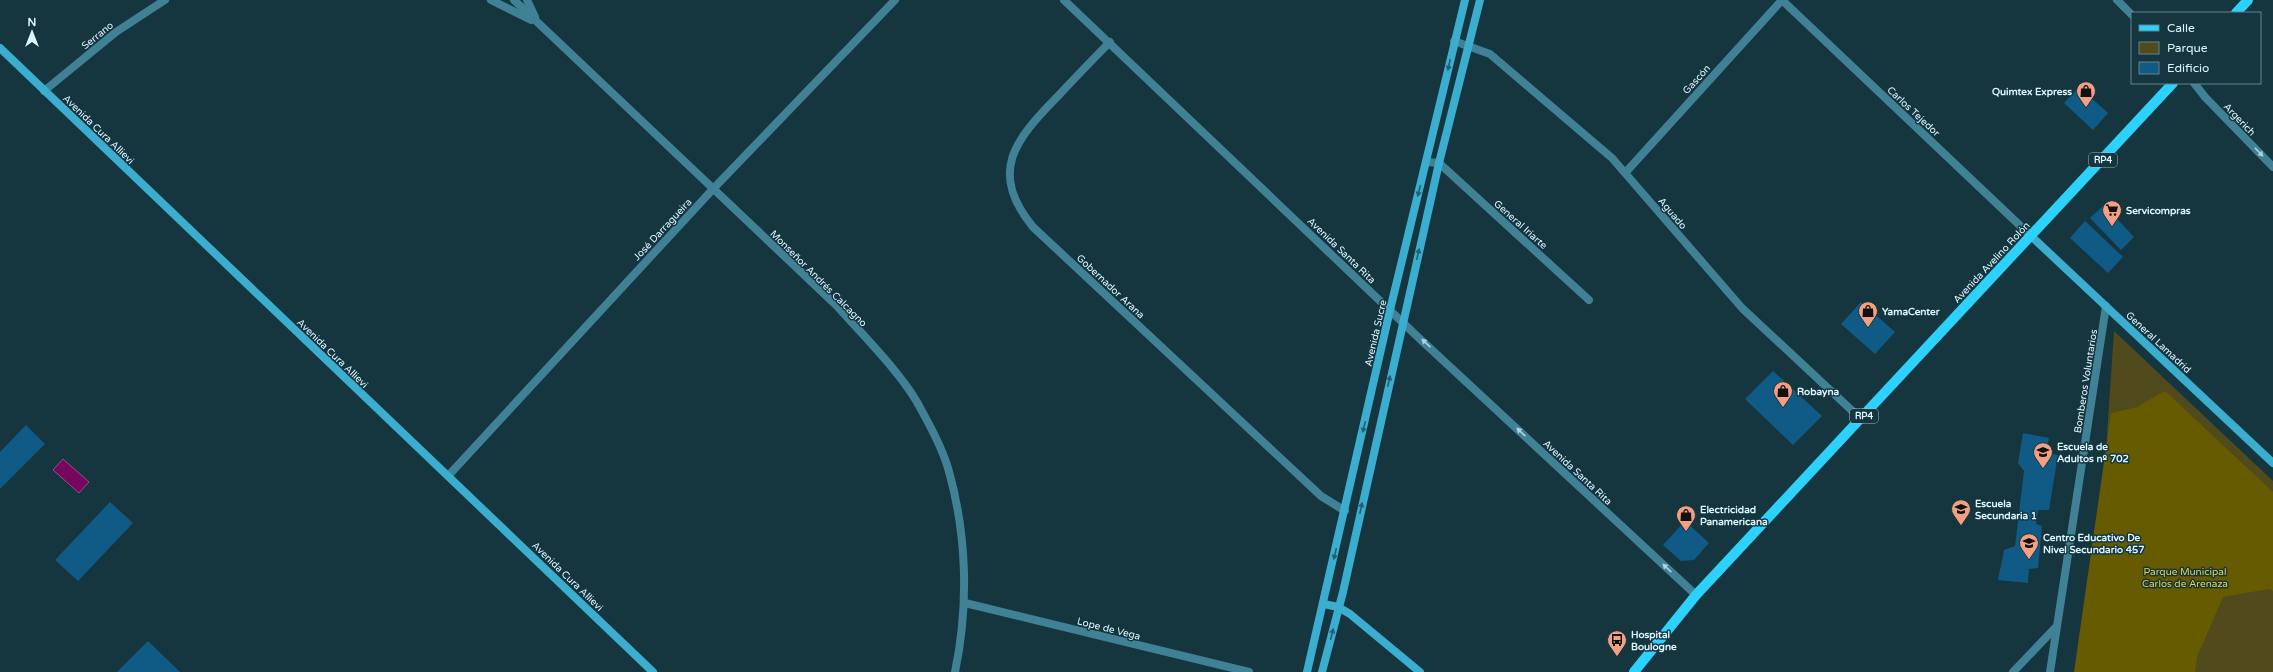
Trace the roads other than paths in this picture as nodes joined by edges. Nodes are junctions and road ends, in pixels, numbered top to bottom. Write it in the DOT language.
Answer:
graph roads {
  1 [pos="165,0"];
  2 [pos="491,0"];
  3 [pos="514,0"];
  4 [pos="527,0"];
  5 [pos="895,0"];
  6 [pos="1064,0"];
  7 [pos="1465,0"];
  8 [pos="1480,0"];
  9 [pos="1782,0"];
  10 [pos="2117,0"];
  11 [pos="2248,0"];
  12 [pos="2237,12"];
  13 [pos="2131,14"];
  14 [pos="538,24"];
  15 [pos="1454,41"];
  16 [pos="1110,42"];
  17 [pos="1469,45"];
  18 [pos="0,48"];
  19 [pos="2172,84"];
  20 [pos="2195,84"];
  21 [pos="44,91"];
  22 [pos="1426,162"];
  23 [pos="1439,163"];
  24 [pos="2273,167"];
  25 [pos="1626,172"];
  26 [pos="713,189"];
  27 [pos="2031,236"];
  28 [pos="1589,300"];
  29 [pos="2106,306"];
  30 [pos="1390,310"];
  31 [pos="1402,321"];
  32 [pos="1861,419"];
  33 [pos="2273,463"];
  34 [pos="448,476"];
  35 [pos="1345,511"];
  36 [pos="1696,595"];
  37 [pos="965,603"];
  38 [pos="1324,604"];
  39 [pos="1338,607"];
  40 [pos="2056,627"];
  41 [pos="653,672"];
  42 [pos="954,672"];
  43 [pos="1250,672"];
  44 [pos="1307,672"];
  45 [pos="1322,672"];
  46 [pos="1420,672"];
  47 [pos="1634,672"];
  48 [pos="2013,672"];
  49 [pos="2050,672"];
  1 -- 21 [label="street, Serrano"];
  2 -- 14 [label="street"];
  3 -- 14 [label="street, Monseñor Andrés Calcagno"];
  4 -- 14 [label="street"];
  5 -- 26 [label="street, José Darragueira"];
  6 -- 16 [label="street, Avenida Santa Rita"];
  7 -- 15 [label="main road, Avenida Sucre"];
  8 -- 17 [label="main road"];
  9 -- 25 [label="street, Gascón"];
  9 -- 27 [label="street, Carlos Tejedor"];
  10 -- 13 [label="street"];
  11 -- 12 [label="main road"];
  14 -- 26 [label="street, Monseñor Andrés Calcagno"];
  15 -- 17 [label="street, Aguado"];
  15 -- 22 [label="main road, Avenida Sucre, one-way"];
  16 -- 30 [label="street, Avenida Santa Rita"];
  16 -- 35 [label="street, Gobernador Arana"];
  17 -- 23 [label="main road"];
  17 -- 25 [label="street, Aguado"];
  18 -- 21 [label="main road, Avenida Cura Allievi"];
  19 -- 27 [label="main road, Avenida Avelino Rolón / RP4"];
  20 -- 24 [label="street, Argerich, one-way"];
  21 -- 34 [label="main road, Avenida Cura Allievi"];
  22 -- 23 [label="street"];
  22 -- 30 [label="main road, Avenida Sucre, one-way"];
  23 -- 28 [label="street, General Iriarte"];
  31 -- 23 [label="main road, one-way"];
  25 -- 32 [label="street, Aguado"];
  26 -- 34 [label="street, José Darragueira"];
  26 -- 37 [label="street, Monseñor Andrés Calcagno"];
  27 -- 29 [label="main road, General Lamadrid"];
  27 -- 32 [label="main road, Avenida Avelino Rolón / RP4"];
  29 -- 33 [label="main road, General Lamadrid"];
  29 -- 40 [label="street, Bomberos Voluntarios"];
  30 -- 31 [label="street, Avenida Santa Rita"];
  30 -- 35 [label="main road, Avenida Sucre, one-way"];
  36 -- 31 [label="street, Avenida Santa Rita, one-way"];
  39 -- 31 [label="main road, one-way"];
  32 -- 36 [label="main road, Avenida Avelino Rolón / RP4"];
  34 -- 41 [label="main road, Avenida Cura Allievi"];
  35 -- 38 [label="main road, Avenida Sucre, one-way"];
  36 -- 47 [label="main road, Avenida Avelino Rolón / RP4"];
  37 -- 42 [label="street, Monseñor Andrés Calcagno"];
  37 -- 43 [label="street, Lope de Vega"];
  38 -- 39 [label="main road"];
  38 -- 44 [label="main road, Avenida Sucre"];
  45 -- 39 [label="main road, one-way"];
  39 -- 46 [label="main road"];
  40 -- 48 [label="street"];
  40 -- 49 [label="street, Bomberos Voluntarios"];
}
